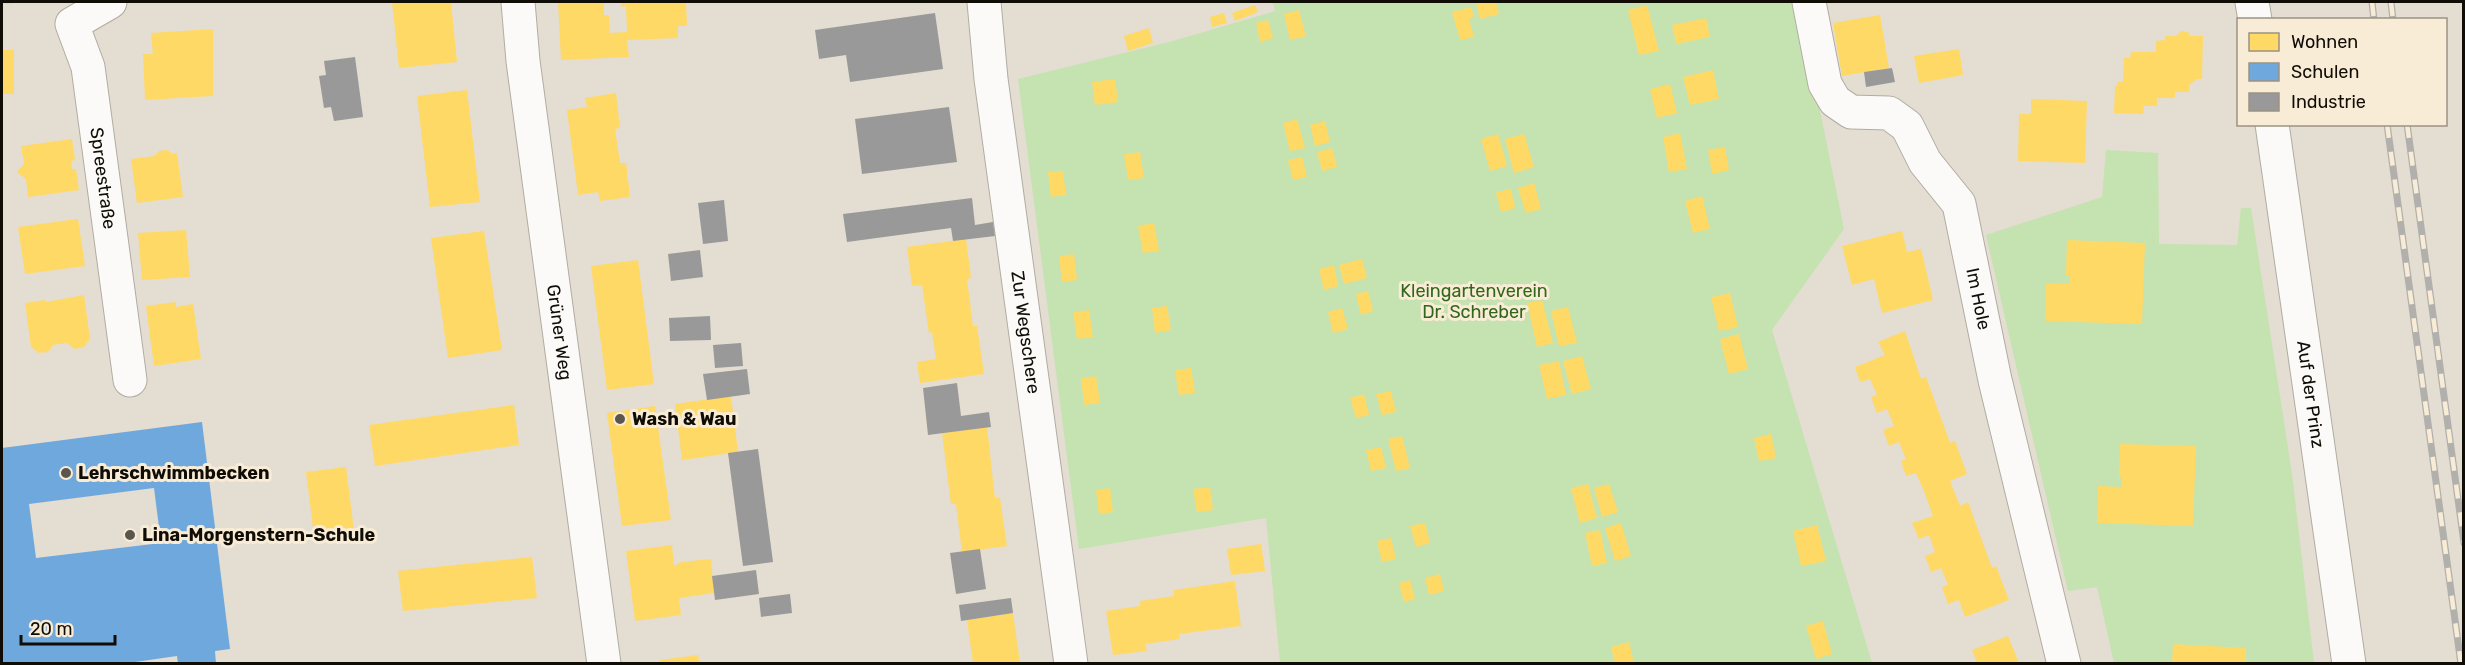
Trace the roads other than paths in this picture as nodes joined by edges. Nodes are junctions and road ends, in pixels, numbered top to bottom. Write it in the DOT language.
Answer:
graph roads {
  1 [pos="110,2"];
  2 [pos="518,2"];
  3 [pos="984,2"];
  4 [pos="1809,2"];
  5 [pos="2252,2"];
  6 [pos="2255,18"];
  7 [pos="2272,126"];
  8 [pos="130,380"];
  9 [pos="604,663"];
  10 [pos="1071,663"];
  11 [pos="2064,663"];
  12 [pos="2349,663"];
  1 -- 8 [label="street, Spreestraße"];
  2 -- 9 [label="street, Grüner Weg"];
  3 -- 10 [label="street, Zur Wegschere"];
  4 -- 11 [label="street, Im Hole"];
  5 -- 6 [label="street"];
  7 -- 12 [label="street, Auf der Prinz"];
}
